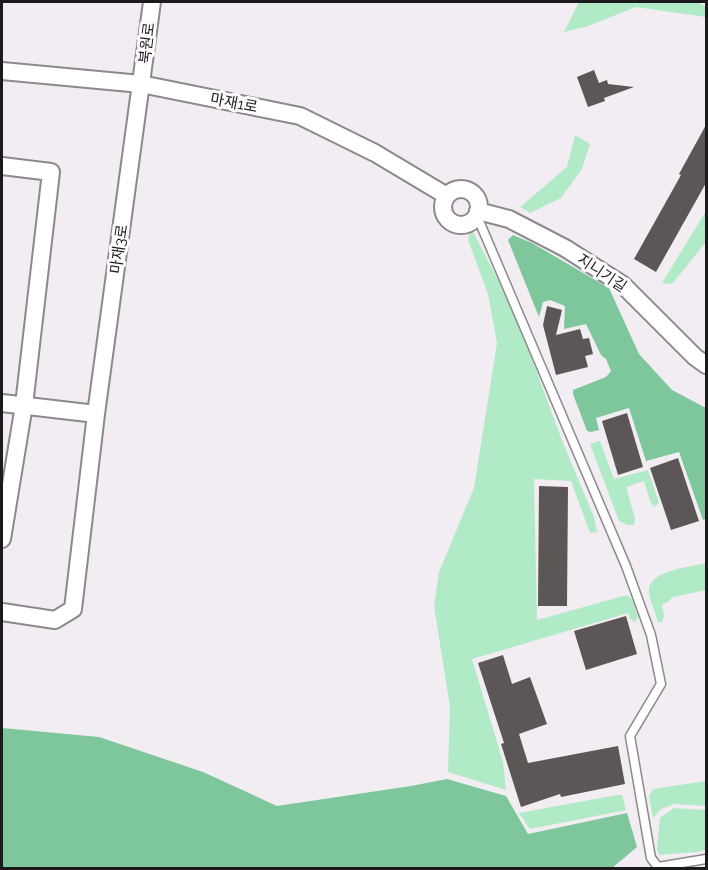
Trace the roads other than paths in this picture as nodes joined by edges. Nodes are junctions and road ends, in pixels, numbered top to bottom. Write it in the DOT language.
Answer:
graph roads {
  1 [pos="152,2"];
  2 [pos="2,71"];
  3 [pos="141,84"];
  4 [pos="2,166"];
  5 [pos="447,196"];
  6 [pos="477,213"];
  7 [pos="706,365"];
  8 [pos="2,403"];
  9 [pos="24,405"];
  10 [pos="96,414"];
  11 [pos="2,539"];
  12 [pos="2,612"];
  13 [pos="706,859"];
  1 -- 3 [label="street, 북원로"];
  2 -- 3 [label="street, 마재1로"];
  3 -- 5 [label="street, 마재1로"];
  3 -- 10 [label="street, 마재3로"];
  4 -- 9 [label="street"];
  5 -- 6 [label="street"];
  5 -- 6 [label="street"];
  6 -- 7 [label="street, 지니기길"];
  6 -- 13 [label="lane"];
  8 -- 9 [label="street"];
  9 -- 10 [label="street"];
  9 -- 11 [label="street"];
  10 -- 12 [label="street, 마재3로"];
}
